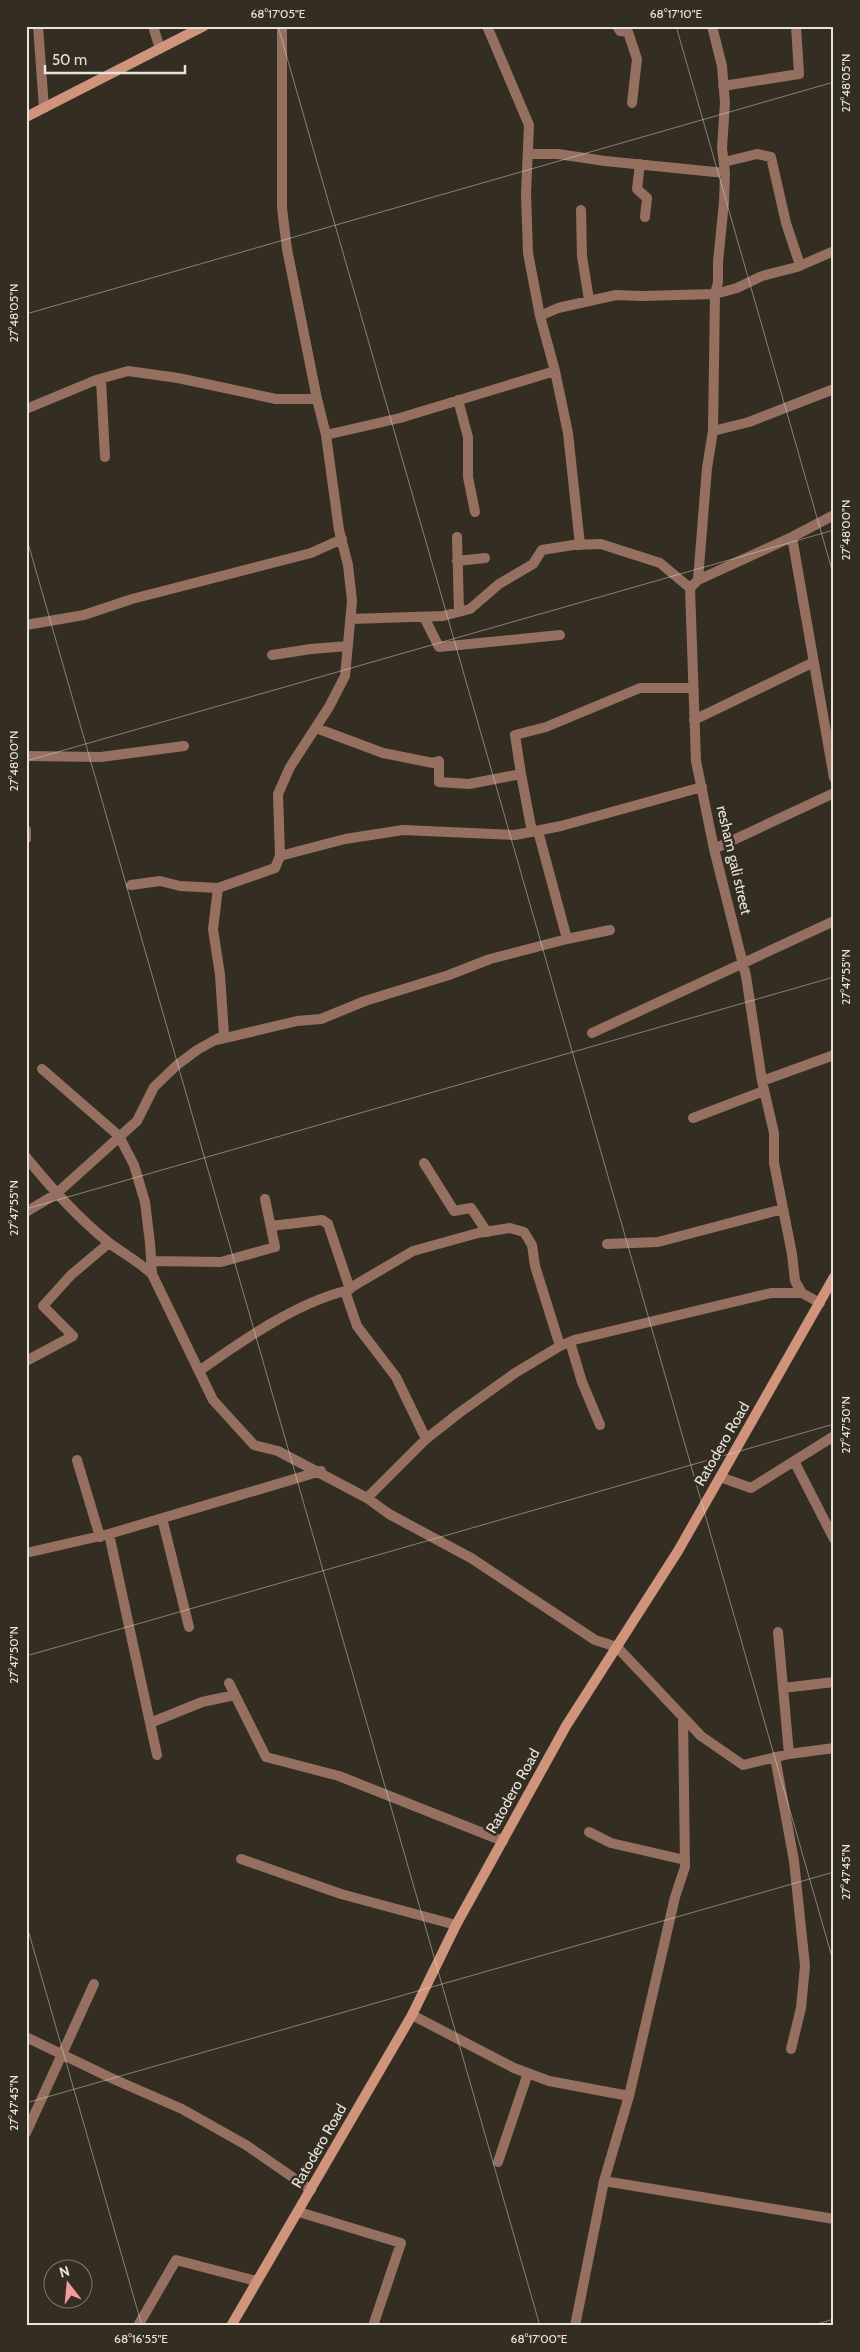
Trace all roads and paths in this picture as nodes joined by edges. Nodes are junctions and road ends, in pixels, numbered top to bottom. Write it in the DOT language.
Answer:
graph roads {
  1 [pos="38,26"];
  2 [pos="154,26"];
  3 [pos="204,26"];
  4 [pos="282,26"];
  5 [pos="487,26"];
  6 [pos="618,26"];
  7 [pos="712,26"];
  8 [pos="796,26"];
  9 [pos="160,49"];
  10 [pos="723,86"];
  11 [pos="632,103"];
  12 [pos="26,109"];
  13 [pos="41,109"];
  14 [pos="26,117"];
  15 [pos="529,154"];
  16 [pos="724,162"];
  17 [pos="640,164"];
  18 [pos="725,173"];
  19 [pos="581,210"];
  20 [pos="645,216"];
  21 [pos="834,251"];
  22 [pos="800,265"];
  23 [pos="715,294"];
  24 [pos="590,300"];
  25 [pos="540,316"];
  26 [pos="555,371"];
  27 [pos="101,379"];
  28 [pos="834,389"];
  29 [pos="317,399"];
  30 [pos="458,400"];
  31 [pos="26,409"];
  32 [pos="713,431"];
  33 [pos="326,435"];
  34 [pos="105,458"];
  35 [pos="475,512"];
  36 [pos="834,515"];
  37 [pos="456,537"];
  38 [pos="792,537"];
  39 [pos="342,539"];
  40 [pos="580,545"];
  41 [pos="484,558"];
  42 [pos="457,561"];
  43 [pos="698,580"];
  44 [pos="690,588"];
  45 [pos="458,611"];
  46 [pos="424,617"];
  47 [pos="351,619"];
  48 [pos="26,625"];
  49 [pos="560,635"];
  50 [pos="348,646"];
  51 [pos="272,655"];
  52 [pos="814,662"];
  53 [pos="693,688"];
  54 [pos="694,720"];
  55 [pos="316,728"];
  56 [pos="184,746"];
  57 [pos="26,756"];
  58 [pos="521,774"];
  59 [pos="834,778"];
  60 [pos="702,787"];
  61 [pos="834,793"];
  62 [pos="26,830"];
  63 [pos="535,831"];
  64 [pos="26,840"];
  65 [pos="714,848"];
  66 [pos="280,856"];
  67 [pos="131,885"];
  68 [pos="218,888"];
  69 [pos="834,921"];
  70 [pos="610,930"];
  71 [pos="567,939"];
  72 [pos="743,964"];
  73 [pos="592,1033"];
  74 [pos="213,1041"];
  75 [pos="834,1055"];
  76 [pos="42,1069"];
  77 [pos="763,1086"];
  78 [pos="693,1118"];
  79 [pos="120,1136"];
  80 [pos="26,1158"];
  81 [pos="424,1163"];
  82 [pos="56,1194"];
  83 [pos="265,1200"];
  84 [pos="783,1209"];
  85 [pos="26,1212"];
  86 [pos="271,1226"];
  87 [pos="487,1232"];
  88 [pos="109,1243"];
  89 [pos="607,1244"];
  90 [pos="151,1261"];
  91 [pos="152,1274"];
  92 [pos="834,1277"];
  93 [pos="348,1290"];
  94 [pos="802,1293"];
  95 [pos="820,1303"];
  96 [pos="565,1344"];
  97 [pos="26,1361"];
  98 [pos="199,1371"];
  99 [pos="600,1425"];
  100 [pos="834,1436"];
  101 [pos="426,1439"];
  102 [pos="77,1460"];
  103 [pos="794,1462"];
  104 [pos="320,1471"];
  105 [pos="720,1477"];
  106 [pos="367,1498"];
  107 [pos="162,1518"];
  108 [pos="104,1536"];
  109 [pos="834,1539"];
  110 [pos="26,1553"];
  111 [pos="188,1627"];
  112 [pos="778,1632"];
  113 [pos="617,1647"];
  114 [pos="834,1682"];
  115 [pos="229,1683"];
  116 [pos="783,1688"];
  117 [pos="235,1695"];
  118 [pos="683,1717"];
  119 [pos="150,1722"];
  120 [pos="834,1748"];
  121 [pos="789,1754"];
  122 [pos="157,1755"];
  123 [pos="775,1757"];
  124 [pos="589,1832"];
  125 [pos="503,1841"];
  126 [pos="241,1860"];
  127 [pos="685,1860"];
  128 [pos="456,1925"];
  129 [pos="94,1984"];
  130 [pos="412,2015"];
  131 [pos="26,2037"];
  132 [pos="791,2049"];
  133 [pos="63,2054"];
  134 [pos="528,2073"];
  135 [pos="629,2096"];
  136 [pos="26,2133"];
  137 [pos="498,2162"];
  138 [pos="604,2181"];
  139 [pos="312,2190"];
  140 [pos="299,2212"];
  141 [pos="834,2218"];
  142 [pos="256,2281"];
  143 [pos="139,2324"];
  144 [pos="231,2326"];
  145 [pos="373,2326"];
  146 [pos="575,2326"];
  1 -- 13 [label="street"];
  2 -- 9 [label="street"];
  3 -- 9 [label="main road"];
  4 -- 29 [label="street"];
  5 -- 15 [label="street"];
  6 -- 11 [label="street"];
  7 -- 10 [label="street"];
  8 -- 10 [label="street"];
  9 -- 13 [label="main road"];
  10 -- 16 [label="street"];
  12 -- 13 [label="main road"];
  13 -- 14 [label="main road"];
  15 -- 17 [label="street"];
  15 -- 25 [label="street"];
  16 -- 18 [label="street"];
  16 -- 22 [label="street"];
  17 -- 18 [label="street"];
  17 -- 20 [label="street"];
  18 -- 23 [label="street"];
  19 -- 24 [label="street"];
  21 -- 22 [label="street"];
  22 -- 23 [label="street"];
  23 -- 24 [label="street"];
  23 -- 32 [label="street"];
  24 -- 25 [label="street"];
  25 -- 26 [label="street"];
  26 -- 30 [label="street"];
  26 -- 40 [label="street"];
  27 -- 29 [label="street"];
  27 -- 31 [label="street"];
  27 -- 34 [label="street"];
  28 -- 32 [label="street"];
  29 -- 33 [label="street"];
  30 -- 33 [label="street"];
  30 -- 35 [label="street"];
  32 -- 43 [label="street"];
  33 -- 39 [label="street"];
  36 -- 38 [label="street"];
  37 -- 42 [label="street"];
  38 -- 43 [label="street"];
  38 -- 52 [label="street"];
  39 -- 47 [label="street"];
  39 -- 48 [label="street"];
  40 -- 44 [label="street"];
  40 -- 45 [label="street"];
  41 -- 42 [label="street"];
  42 -- 45 [label="street"];
  43 -- 44 [label="street"];
  44 -- 53 [label="street, resham gali street"];
  45 -- 46 [label="street"];
  46 -- 47 [label="street"];
  46 -- 49 [label="street"];
  47 -- 50 [label="street"];
  50 -- 51 [label="street"];
  50 -- 55 [label="street"];
  52 -- 54 [label="street"];
  52 -- 59 [label="street"];
  53 -- 54 [label="street, resham gali street"];
  53 -- 58 [label="street"];
  54 -- 60 [label="street, resham gali street"];
  55 -- 58 [label="street"];
  55 -- 66 [label="street"];
  56 -- 57 [label="street"];
  58 -- 63 [label="street"];
  60 -- 63 [label="street"];
  60 -- 65 [label="street, resham gali street"];
  61 -- 65 [label="street"];
  62 -- 64 [label="street"];
  63 -- 66 [label="street"];
  63 -- 71 [label="street"];
  65 -- 72 [label="street, resham gali street"];
  66 -- 68 [label="street"];
  67 -- 68 [label="street"];
  68 -- 74 [label="street"];
  69 -- 72 [label="street"];
  70 -- 71 [label="street"];
  71 -- 74 [label="street"];
  72 -- 73 [label="street"];
  72 -- 77 [label="street, resham gali street"];
  74 -- 79 [label="street"];
  75 -- 77 [label="street"];
  76 -- 79 [label="street"];
  77 -- 78 [label="street"];
  77 -- 84 [label="street, resham gali street"];
  79 -- 82 [label="street"];
  79 -- 90 [label="street"];
  80 -- 82 [label="street"];
  81 -- 87 [label="street"];
  82 -- 85 [label="street"];
  82 -- 88 [label="street"];
  83 -- 86 [label="street"];
  84 -- 89 [label="street"];
  84 -- 94 [label="street, resham gali street"];
  86 -- 90 [label="street"];
  86 -- 93 [label="street"];
  87 -- 93 [label="street"];
  87 -- 96 [label="street"];
  88 -- 91 [label="street"];
  88 -- 97 [label="street"];
  90 -- 91 [label="street"];
  91 -- 98 [label="street"];
  92 -- 95 [label="main road, Ratodero Road"];
  93 -- 98 [label="street"];
  93 -- 101 [label="street"];
  94 -- 95 [label="street"];
  94 -- 96 [label="street"];
  95 -- 105 [label="main road, Ratodero Road"];
  96 -- 99 [label="street"];
  96 -- 101 [label="street"];
  98 -- 104 [label="street"];
  100 -- 103 [label="street"];
  101 -- 106 [label="street"];
  102 -- 108 [label="street"];
  103 -- 105 [label="street"];
  103 -- 109 [label="street"];
  104 -- 106 [label="street"];
  104 -- 107 [label="street"];
  105 -- 113 [label="main road, Ratodero Road"];
  106 -- 113 [label="street"];
  107 -- 108 [label="street"];
  107 -- 111 [label="street"];
  108 -- 110 [label="street"];
  108 -- 119 [label="street"];
  112 -- 116 [label="street"];
  113 -- 118 [label="street"];
  113 -- 125 [label="main road, Ratodero Road"];
  114 -- 116 [label="street"];
  115 -- 117 [label="street"];
  116 -- 121 [label="street"];
  117 -- 119 [label="street"];
  117 -- 125 [label="street"];
  118 -- 123 [label="street"];
  118 -- 127 [label="street"];
  119 -- 122 [label="street"];
  120 -- 121 [label="street"];
  121 -- 123 [label="street"];
  123 -- 132 [label="street"];
  124 -- 127 [label="street"];
  125 -- 128 [label="main road, Ratodero Road"];
  126 -- 128 [label="street"];
  127 -- 135 [label="street"];
  128 -- 130 [label="main road, Ratodero Road"];
  129 -- 133 [label="street"];
  130 -- 134 [label="street"];
  130 -- 139 [label="main road, Ratodero Road"];
  131 -- 133 [label="street"];
  133 -- 136 [label="street"];
  133 -- 139 [label="street"];
  134 -- 135 [label="street"];
  134 -- 137 [label="street"];
  135 -- 138 [label="street"];
  138 -- 141 [label="street"];
  138 -- 146 [label="street"];
  139 -- 140 [label="main road, Ratodero Road"];
  140 -- 142 [label="main road, Ratodero Road"];
  140 -- 145 [label="street"];
  142 -- 143 [label="street"];
  142 -- 144 [label="main road, Ratodero Road"];
}
